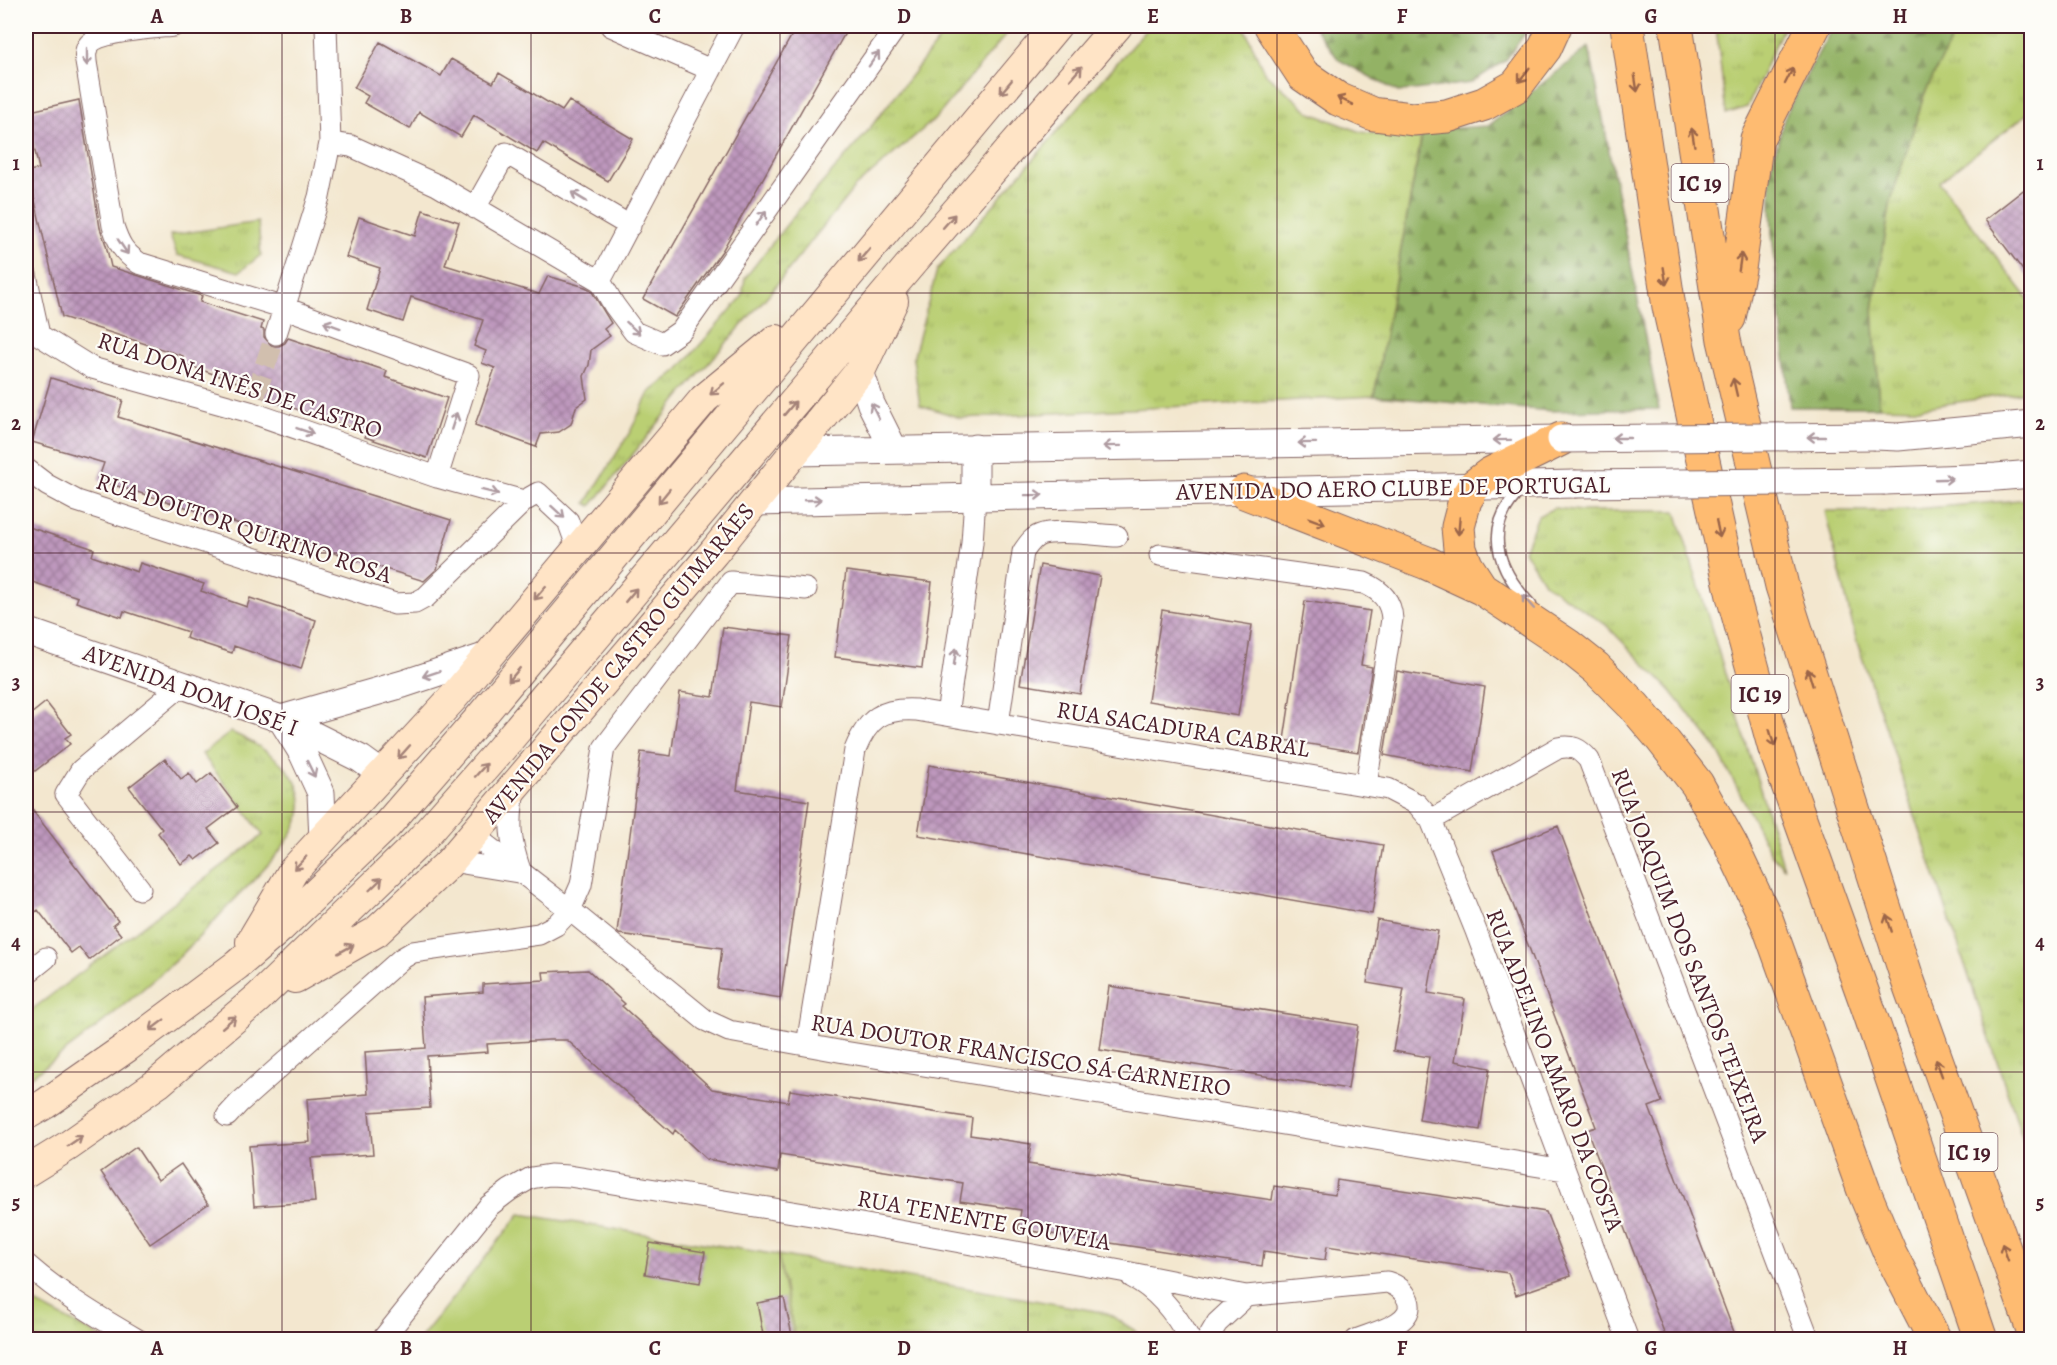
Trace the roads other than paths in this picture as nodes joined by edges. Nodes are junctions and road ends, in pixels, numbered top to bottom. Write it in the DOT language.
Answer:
graph roads {
  1 [pos="173,26"];
  2 [pos="326,26"];
  3 [pos="611,26"];
  4 [pos="734,26"];
  5 [pos="897,26"];
  6 [pos="1056,26"];
  7 [pos="1117,26"];
  8 [pos="1271,26"];
  9 [pos="1555,26"];
  10 [pos="1627,26"];
  11 [pos="1676,26"];
  12 [pos="1814,26"];
  13 [pos="711,70"];
  14 [pos="330,143"];
  15 [pos="476,208"];
  16 [pos="630,226"];
  17 [pos="910,265"];
  18 [pos="26,275"];
  19 [pos="600,281"];
  20 [pos="827,298"];
  21 [pos="285,308"];
  22 [pos="276,333"];
  23 [pos="1724,340"];
  24 [pos="860,371"];
  25 [pos="2031,423"];
  26 [pos="1561,439"];
  27 [pos="975,448"];
  28 [pos="663,449"];
  29 [pos="894,450"];
  30 [pos="701,451"];
  31 [pos="794,452"];
  32 [pos="752,453"];
  33 [pos="26,469"];
  34 [pos="2031,474"];
  35 [pos="437,477"];
  36 [pos="1527,485"];
  37 [pos="1474,486"];
  38 [pos="1244,492"];
  39 [pos="718,493"];
  40 [pos="975,497"];
  41 [pos="524,501"];
  42 [pos="754,502"];
  43 [pos="732,529"];
  44 [pos="1117,536"];
  45 [pos="578,549"];
  46 [pos="1160,555"];
  47 [pos="1481,588"];
  48 [pos="806,589"];
  49 [pos="26,631"];
  50 [pos="1568,645"];
  51 [pos="487,656"];
  52 [pos="182,685"];
  53 [pos="947,715"];
  54 [pos="281,719"];
  55 [pos="998,724"];
  56 [pos="383,775"];
  57 [pos="1365,784"];
  58 [pos="514,789"];
  59 [pos="413,794"];
  60 [pos="442,814"];
  61 [pos="1431,820"];
  62 [pos="473,835"];
  63 [pos="323,840"];
  64 [pos="452,861"];
  65 [pos="521,873"];
  66 [pos="140,889"];
  67 [pos="570,909"];
  68 [pos="46,958"];
  69 [pos="237,965"];
  70 [pos="26,974"];
  71 [pos="258,998"];
  72 [pos="807,1045"];
  73 [pos="26,1115"];
  74 [pos="227,1116"];
  75 [pos="1564,1170"];
  76 [pos="26,1172"];
  77 [pos="1890,1253"];
  78 [pos="26,1264"];
  79 [pos="1121,1271"];
  80 [pos="1246,1296"];
  81 [pos="1910,1318"];
  82 [pos="2031,1326"];
  83 [pos="138,1340"];
  84 [pos="382,1340"];
  85 [pos="1190,1340"];
  86 [pos="1207,1340"];
  87 [pos="1356,1340"];
  88 [pos="1628,1340"];
  89 [pos="1809,1340"];
  90 [pos="1935,1340"];
  91 [pos="1981,1340"];
  1 -- 21 [label="street, one-way"];
  2 -- 14 [label="street"];
  3 -- 13 [label="street"];
  4 -- 13 [label="street"];
  19 -- 5 [label="street, one-way"];
  6 -- 20 [label="main road, one-way"];
  17 -- 7 [label="main road, AVENIDA CONDE CASTRO GUIMARÃES, one-way"];
  9 -- 8 [label="highway, one-way"];
  10 -- 91 [label="highway, IC 19, one-way"];
  23 -- 11 [label="highway, IC 19, one-way"];
  23 -- 12 [label="highway, one-way"];
  13 -- 16 [label="street"];
  14 -- 15 [label="street"];
  14 -- 21 [label="street"];
  16 -- 15 [label="street, one-way"];
  15 -- 19 [label="street"];
  16 -- 19 [label="street"];
  17 -- 24 [label="main road, AVENIDA CONDE CASTRO GUIMARÃES"];
  32 -- 17 [label="main road, AVENIDA CONDE CASTRO GUIMARÃES, one-way"];
  18 -- 35 [label="street, RUA DONA INÊS DE CASTRO, one-way"];
  20 -- 28 [label="main road, one-way"];
  20 -- 30 [label="main road"];
  21 -- 22 [label="street"];
  35 -- 21 [label="street, one-way"];
  82 -- 23 [label="highway, IC 19, one-way"];
  29 -- 24 [label="street, one-way"];
  24 -- 31 [label="main road, AVENIDA CONDE CASTRO GUIMARÃES"];
  25 -- 26 [label="street, AVENIDA DO AERO CLUBE DE PORTUGAL, one-way, bridge"];
  26 -- 27 [label="street, AVENIDA DO AERO CLUBE DE PORTUGAL, one-way"];
  26 -- 37 [label="highway"];
  27 -- 29 [label="street, AVENIDA DO AERO CLUBE DE PORTUGAL"];
  27 -- 40 [label="street"];
  28 -- 30 [label="main road"];
  28 -- 45 [label="main road"];
  29 -- 31 [label="street, AVENIDA DO AERO CLUBE DE PORTUGAL"];
  30 -- 32 [label="main road"];
  30 -- 39 [label="main road"];
  30 -- 59 [label="main road, one-way"];
  31 -- 32 [label="main road"];
  31 -- 42 [label="main road, AVENIDA CONDE CASTRO GUIMARÃES"];
  32 -- 39 [label="main road, AVENIDA CONDE CASTRO GUIMARÃES"];
  33 -- 41 [label="street, RUA DOUTOR QUIRINO ROSA"];
  36 -- 34 [label="street, AVENIDA DO AERO CLUBE DE PORTUGAL, one-way, bridge"];
  35 -- 41 [label="street, RUA DONA INÊS DE CASTRO, one-way"];
  36 -- 37 [label="street, AVENIDA DO AERO CLUBE DE PORTUGAL"];
  50 -- 36 [label="lane, one-way"];
  37 -- 38 [label="street, AVENIDA DO AERO CLUBE DE PORTUGAL"];
  37 -- 47 [label="highway, one-way"];
  40 -- 38 [label="street, AVENIDA DO AERO CLUBE DE PORTUGAL, one-way"];
  38 -- 47 [label="highway, one-way"];
  39 -- 43 [label="main road"];
  60 -- 39 [label="main road, AVENIDA CONDE CASTRO GUIMARÃES, one-way"];
  42 -- 40 [label="street, AVENIDA DO AERO CLUBE DE PORTUGAL, one-way"];
  53 -- 40 [label="street, one-way"];
  41 -- 45 [label="street, RUA DONA INÊS DE CASTRO, one-way"];
  42 -- 43 [label="main road, AVENIDA CONDE CASTRO GUIMARÃES"];
  43 -- 58 [label="main road, AVENIDA CONDE CASTRO GUIMARÃES"];
  44 -- 55 [label="street"];
  45 -- 51 [label="main road, one-way"];
  46 -- 57 [label="street"];
  47 -- 50 [label="highway"];
  48 -- 67 [label="street, AVENIDA CONDE CASTRO GUIMARÃES"];
  49 -- 52 [label="street, AVENIDA DOM JOSÉ I"];
  50 -- 77 [label="highway"];
  51 -- 54 [label="street, one-way"];
  51 -- 56 [label="main road, one-way"];
  52 -- 54 [label="street, AVENIDA DOM JOSÉ I"];
  52 -- 66 [label="street"];
  53 -- 55 [label="street, RUA SACADURA CABRAL"];
  53 -- 72 [label="street, RUA SACADURA CABRAL"];
  54 -- 56 [label="street, AVENIDA DOM JOSÉ I"];
  54 -- 63 [label="street, one-way"];
  55 -- 57 [label="street, RUA SACADURA CABRAL"];
  56 -- 59 [label="main road"];
  56 -- 63 [label="main road"];
  57 -- 61 [label="street, RUA SACADURA CABRAL"];
  58 -- 62 [label="main road, AVENIDA CONDE CASTRO GUIMARÃES"];
  58 -- 65 [label="street"];
  59 -- 60 [label="main road"];
  59 -- 69 [label="main road"];
  60 -- 62 [label="main road"];
  71 -- 60 [label="main road, AVENIDA CONDE CASTRO GUIMARÃES, one-way"];
  61 -- 75 [label="street, RUA ADELINO AMARO DA COSTA"];
  61 -- 89 [label="street, RUA JOAQUIM DOS SANTOS TEIXEIRA"];
  62 -- 64 [label="main road, AVENIDA CONDE CASTRO GUIMARÃES"];
  62 -- 65 [label="street, RUA DOUTOR FRANCISCO SÁ CARNEIRO"];
  63 -- 69 [label="main road, one-way"];
  64 -- 65 [label="street, RUA DOUTOR FRANCISCO SÁ CARNEIRO"];
  71 -- 64 [label="main road, AVENIDA CONDE CASTRO GUIMARÃES, one-way"];
  65 -- 67 [label="street, RUA DOUTOR FRANCISCO SÁ CARNEIRO"];
  67 -- 72 [label="street, RUA DOUTOR FRANCISCO SÁ CARNEIRO"];
  67 -- 74 [label="street, AVENIDA CONDE CASTRO GUIMARÃES"];
  68 -- 70 [label="street"];
  69 -- 73 [label="main road, one-way"];
  76 -- 71 [label="main road, AVENIDA CONDE CASTRO GUIMARÃES, one-way"];
  72 -- 75 [label="street, RUA DOUTOR FRANCISCO SÁ CARNEIRO"];
  75 -- 88 [label="street, RUA ADELINO AMARO DA COSTA"];
  77 -- 81 [label="lane"];
  77 -- 90 [label="highway"];
  78 -- 83 [label="street"];
  79 -- 80 [label="street, RUA TENENTE GOUVEIA"];
  79 -- 84 [label="street, RUA TENENTE GOUVEIA"];
  79 -- 85 [label="street"];
  80 -- 86 [label="street"];
  80 -- 87 [label="street, RUA TENENTE GOUVEIA"];
}
